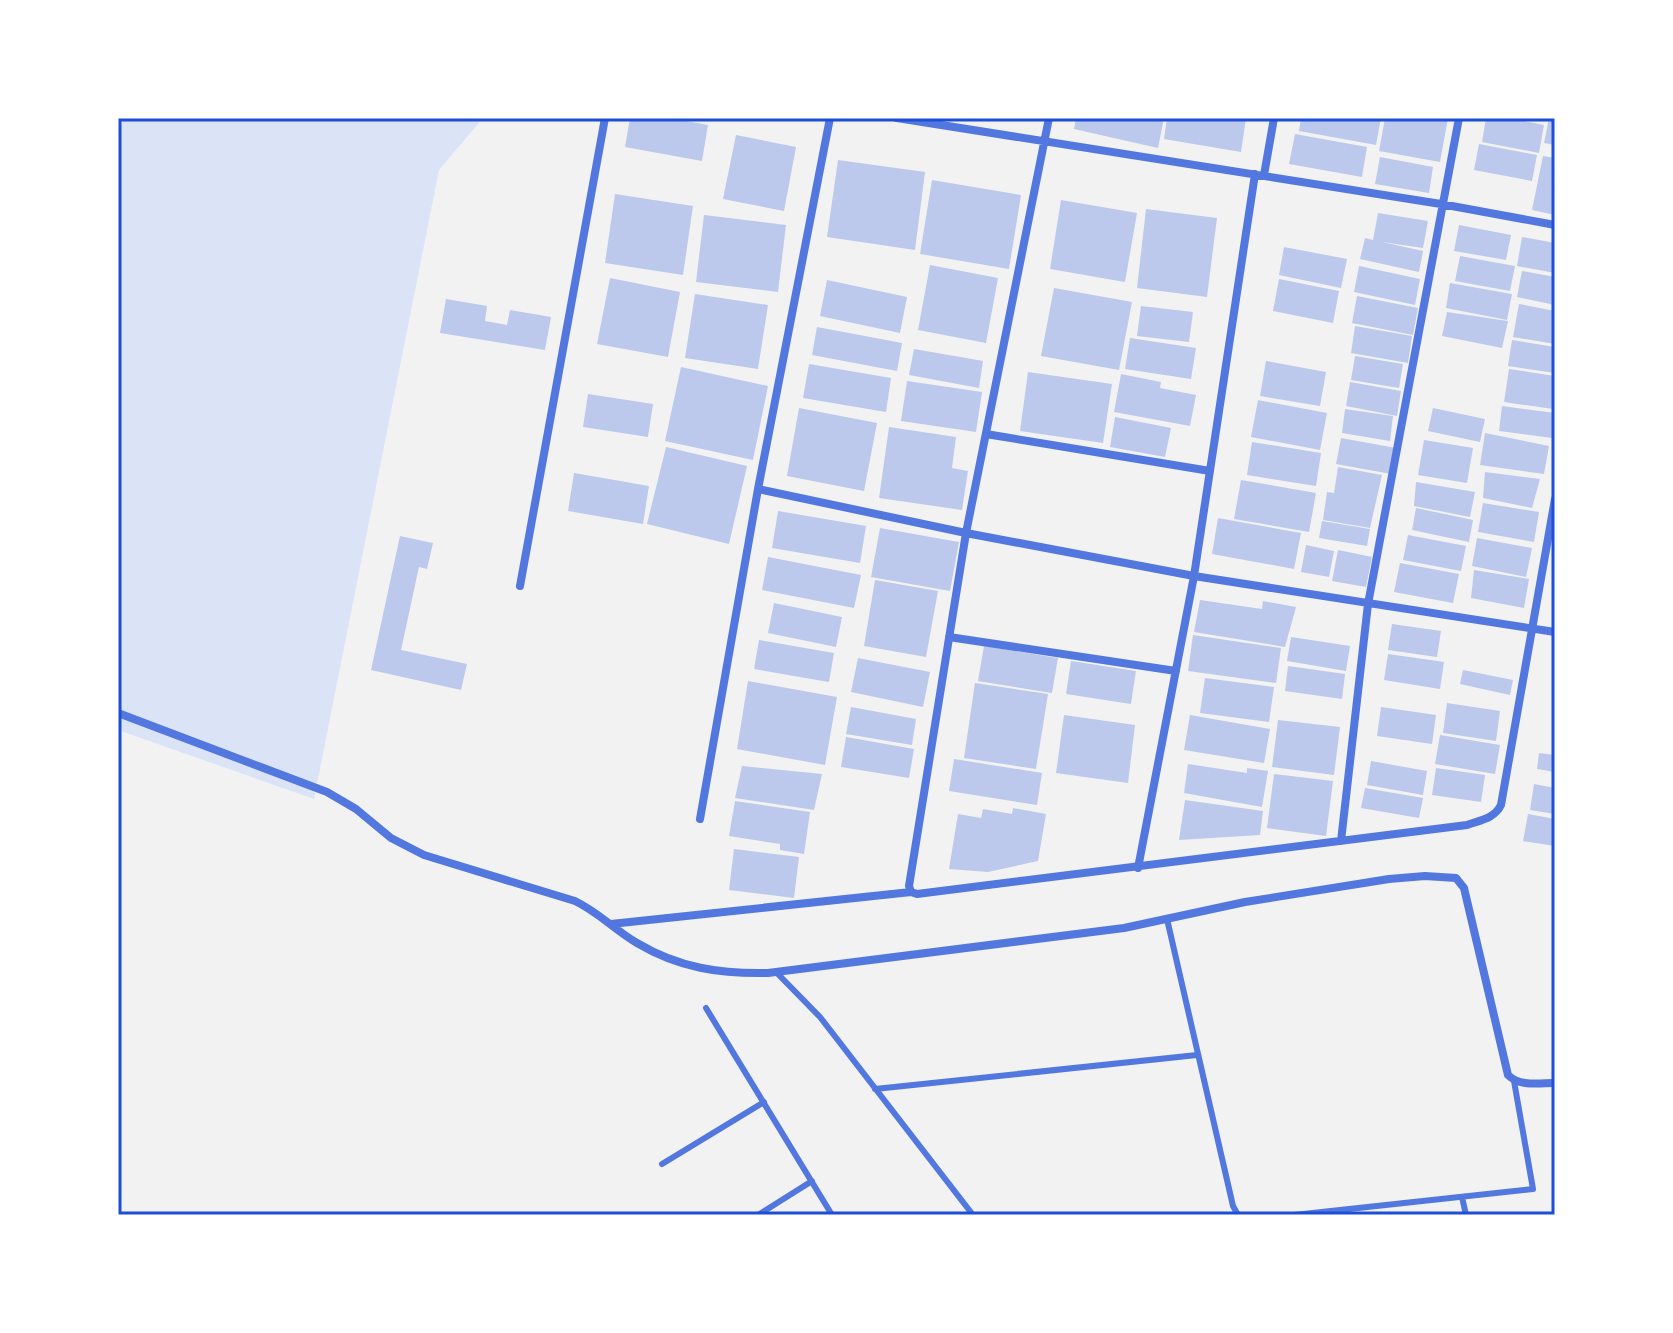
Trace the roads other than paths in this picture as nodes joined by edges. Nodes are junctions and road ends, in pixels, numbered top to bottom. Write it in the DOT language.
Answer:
graph roads {
  1 [pos="605,118"];
  2 [pos="830,118"];
  3 [pos="897,118"];
  4 [pos="1049,118"];
  5 [pos="1274,118"];
  6 [pos="1459,118"];
  7 [pos="1046,140"];
  8 [pos="1260,175"];
  9 [pos="1441,204"];
  10 [pos="1555,225"];
  11 [pos="986,434"];
  12 [pos="1210,471"];
  13 [pos="758,489"];
  14 [pos="1555,499"];
  15 [pos="966,533"];
  16 [pos="1194,576"];
  17 [pos="520,586"];
  18 [pos="1368,604"];
  19 [pos="1532,628"];
  20 [pos="1555,632"];
  21 [pos="949,637"];
  22 [pos="1176,671"];
  23 [pos="118,713"];
  24 [pos="700,819"];
  25 [pos="1341,841"];
  26 [pos="1138,868"];
  27 [pos="911,892"];
  28 [pos="1167,919"];
  29 [pos="611,924"];
  30 [pos="776,972"];
  31 [pos="706,1008"];
  32 [pos="1197,1055"];
  33 [pos="1514,1081"];
  34 [pos="1555,1083"];
  35 [pos="875,1089"];
  36 [pos="764,1102"];
  37 [pos="662,1164"];
  38 [pos="812,1181"];
  39 [pos="1462,1197"];
  40 [pos="758,1215"];
  41 [pos="832,1215"];
  42 [pos="973,1215"];
  43 [pos="1238,1215"];
  44 [pos="1294,1215"];
  45 [pos="1466,1215"];
  1 -- 17 [label="street"];
  2 -- 13 [label="street"];
  3 -- 7 [label="street"];
  4 -- 7 [label="street"];
  5 -- 8 [label="street"];
  6 -- 9 [label="street"];
  7 -- 8 [label="street"];
  7 -- 11 [label="street"];
  8 -- 9 [label="street"];
  8 -- 12 [label="street"];
  9 -- 10 [label="street"];
  9 -- 18 [label="street"];
  11 -- 12 [label="street"];
  11 -- 15 [label="street"];
  12 -- 16 [label="street"];
  13 -- 15 [label="street"];
  13 -- 24 [label="street"];
  14 -- 19 [label="street"];
  15 -- 16 [label="street"];
  15 -- 21 [label="street"];
  16 -- 18 [label="street"];
  16 -- 22 [label="street"];
  18 -- 19 [label="street"];
  18 -- 25 [label="street"];
  19 -- 20 [label="street"];
  19 -- 25 [label="street"];
  21 -- 22 [label="street"];
  21 -- 27 [label="street"];
  22 -- 26 [label="street"];
  23 -- 29 [label="street"];
  25 -- 26 [label="street"];
  26 -- 27 [label="street"];
  27 -- 29 [label="street"];
  28 -- 30 [label="street"];
  28 -- 32 [label="lane"];
  28 -- 33 [label="street"];
  29 -- 30 [label="street"];
  30 -- 35 [label="lane"];
  31 -- 36 [label="lane"];
  32 -- 35 [label="lane"];
  32 -- 43 [label="lane"];
  33 -- 34 [label="street"];
  33 -- 39 [label="lane"];
  35 -- 42 [label="lane"];
  36 -- 37 [label="lane"];
  36 -- 38 [label="lane"];
  38 -- 40 [label="lane"];
  38 -- 41 [label="lane"];
  39 -- 44 [label="lane"];
  39 -- 45 [label="lane"];
}
